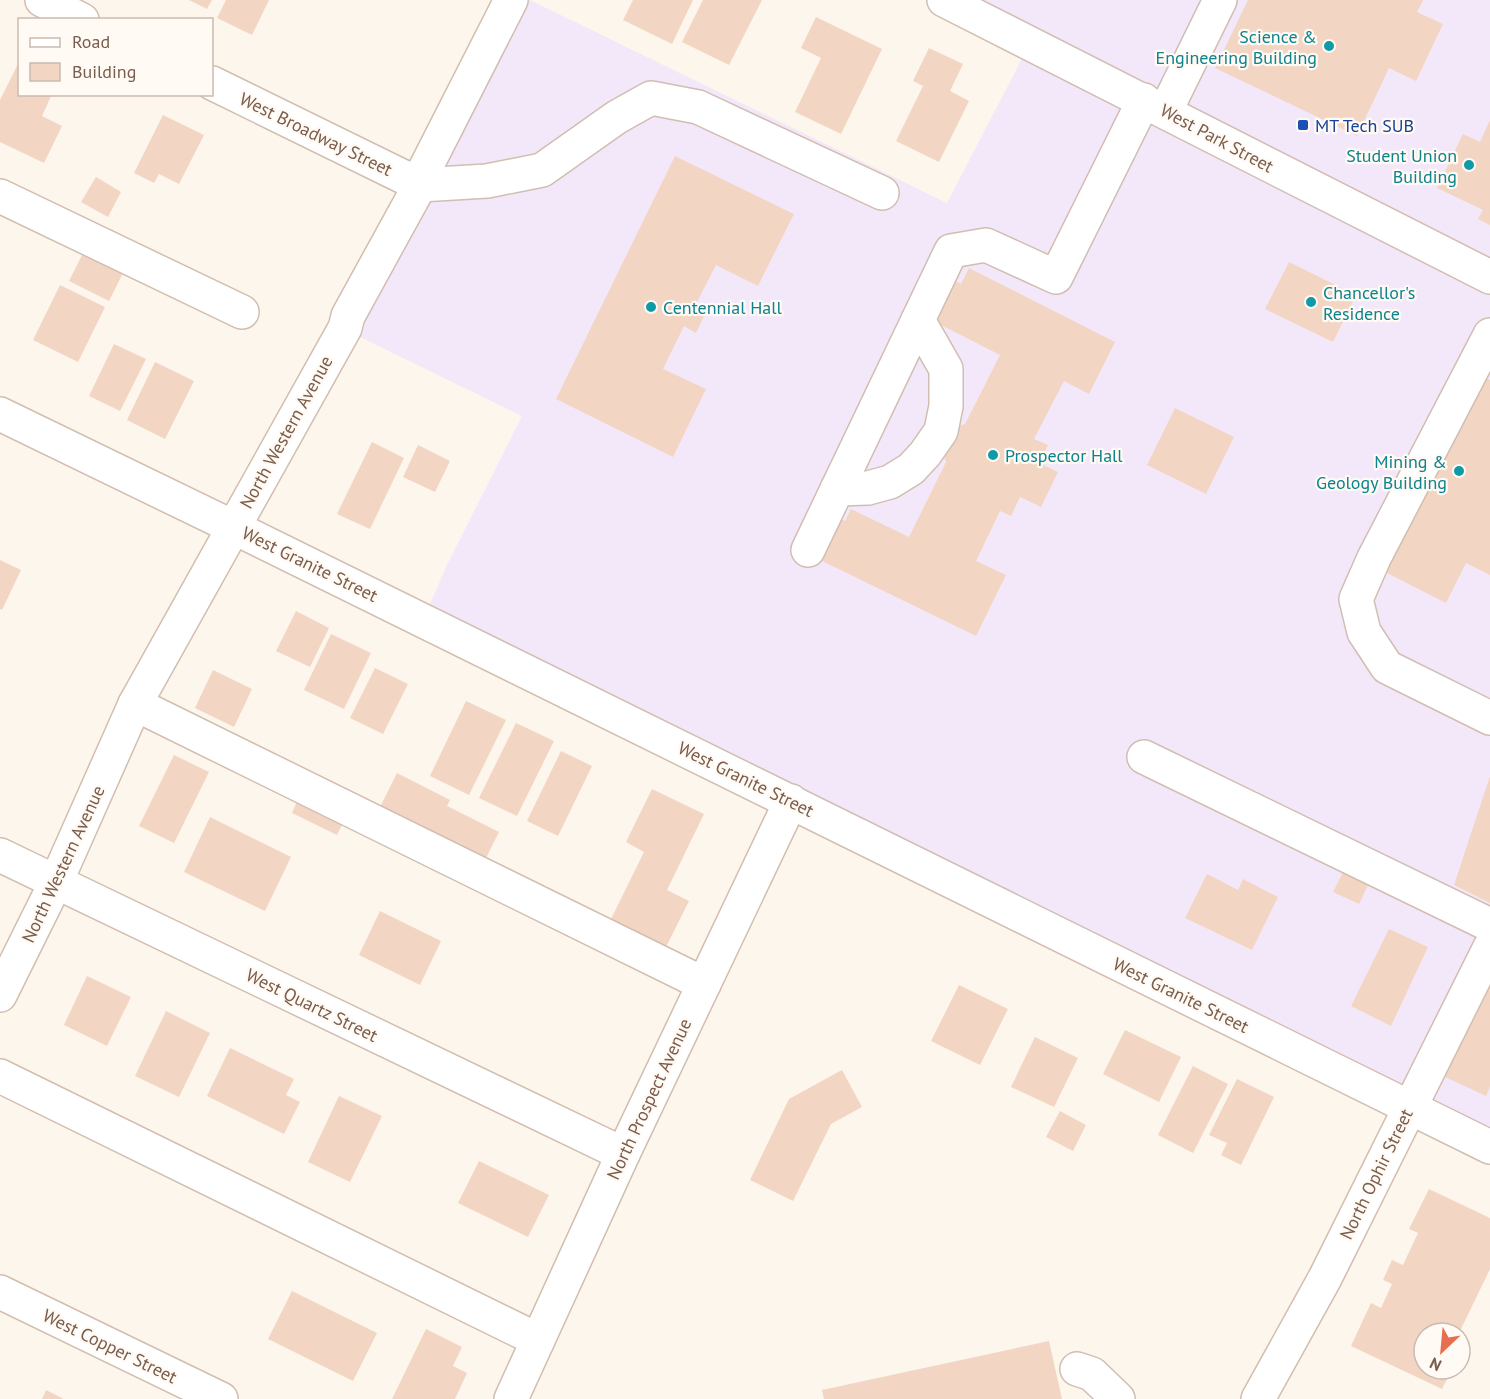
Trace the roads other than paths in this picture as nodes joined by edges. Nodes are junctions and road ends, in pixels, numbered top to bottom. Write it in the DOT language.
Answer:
graph roads {
  1 [pos="42,0"];
  2 [pos="944,0"];
  3 [pos="1220,0"];
  4 [pos="506,2"];
  5 [pos="78,18"];
  6 [pos="213,83"];
  7 [pos="1155,105"];
  8 [pos="420,185"];
  9 [pos="882,193"];
  10 [pos="0,196"];
  11 [pos="1490,277"];
  12 [pos="242,312"];
  13 [pos="918,320"];
  14 [pos="1490,335"];
  15 [pos="0,414"];
  16 [pos="837,489"];
  17 [pos="233,526"];
  18 [pos="808,550"];
  19 [pos="135,704"];
  20 [pos="1490,718"];
  21 [pos="1144,757"];
  22 [pos="791,801"];
  23 [pos="0,855"];
  24 [pos="56,882"];
  25 [pos="1490,925"];
  26 [pos="1490,947"];
  27 [pos="704,984"];
  28 [pos="0,995"];
  29 [pos="0,1076"];
  30 [pos="1409,1107"];
  31 [pos="1490,1147"];
  32 [pos="623,1154"];
  33 [pos="0,1292"];
  34 [pos="538,1340"];
  35 [pos="1077,1369"];
  36 [pos="221,1399"];
  37 [pos="511,1399"];
  38 [pos="1118,1399"];
  39 [pos="1258,1399"];
  1 -- 5 [label="street"];
  2 -- 7 [label="street, West Park Street"];
  3 -- 7 [label="street"];
  4 -- 8 [label="street, North Western Avenue"];
  6 -- 8 [label="street, West Broadway Street"];
  7 -- 11 [label="street, West Park Street"];
  7 -- 13 [label="street"];
  8 -- 9 [label="street"];
  8 -- 17 [label="street, North Western Avenue"];
  10 -- 12 [label="street"];
  13 -- 16 [label="street"];
  13 -- 16 [label="street"];
  14 -- 20 [label="street"];
  15 -- 17 [label="street, West Granite Street"];
  16 -- 18 [label="street"];
  17 -- 19 [label="street, North Western Avenue"];
  17 -- 22 [label="street, West Granite Street"];
  19 -- 24 [label="street, North Western Avenue"];
  19 -- 27 [label="street"];
  21 -- 25 [label="street"];
  22 -- 27 [label="street, North Prospect Avenue"];
  22 -- 30 [label="street, West Granite Street"];
  23 -- 24 [label="street, West Quartz Street"];
  24 -- 28 [label="street, North Western Avenue"];
  24 -- 32 [label="street, West Quartz Street"];
  26 -- 30 [label="street, North Ophir Street"];
  27 -- 32 [label="street, North Prospect Avenue"];
  29 -- 34 [label="street"];
  30 -- 31 [label="street, West Granite Street"];
  30 -- 39 [label="street, North Ophir Street"];
  32 -- 34 [label="street, North Prospect Avenue"];
  33 -- 36 [label="street, West Copper Street"];
  34 -- 37 [label="street, North Prospect Avenue"];
  35 -- 38 [label="street"];
}
